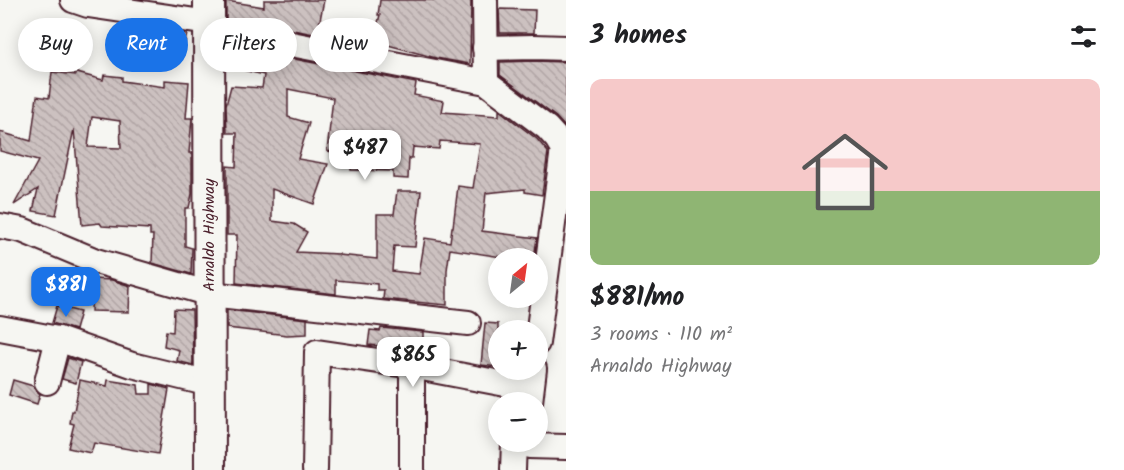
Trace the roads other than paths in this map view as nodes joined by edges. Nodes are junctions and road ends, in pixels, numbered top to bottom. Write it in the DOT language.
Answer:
graph roads {
  1 [pos="73,0"];
  2 [pos="485,0"];
  3 [pos="200,19"];
  4 [pos="297,45"];
  5 [pos="486,48"];
  6 [pos="566,48"];
  7 [pos="209,72"];
  8 [pos="486,82"];
  9 [pos="0,226"];
  10 [pos="210,294"];
  11 [pos="540,320"];
  12 [pos="468,323"];
  13 [pos="0,328"];
  14 [pos="58,339"];
  15 [pos="412,366"];
  16 [pos="47,382"];
  17 [pos="210,384"];
  18 [pos="516,392"];
  19 [pos="566,447"];
  20 [pos="548,448"];
  21 [pos="524,452"];
  22 [pos="210,470"];
  23 [pos="315,470"];
  24 [pos="412,470"];
  25 [pos="513,470"];
  1 -- 3 [label="street"];
  2 -- 5 [label="street"];
  4 -- 8 [label="street"];
  5 -- 6 [label="street"];
  5 -- 8 [label="street"];
  7 -- 10 [label="main road, Arnaldo Highway"];
  8 -- 11 [label="street"];
  9 -- 10 [label="street"];
  10 -- 12 [label="street"];
  10 -- 17 [label="main road, Arnaldo Highway"];
  13 -- 14 [label="street"];
  14 -- 16 [label="street"];
  14 -- 17 [label="street"];
  15 -- 18 [label="street"];
  15 -- 23 [label="street"];
  15 -- 24 [label="street"];
  17 -- 22 [label="main road, Arnaldo Highway"];
  19 -- 20 [label="street"];
  21 -- 25 [label="street"];
}
